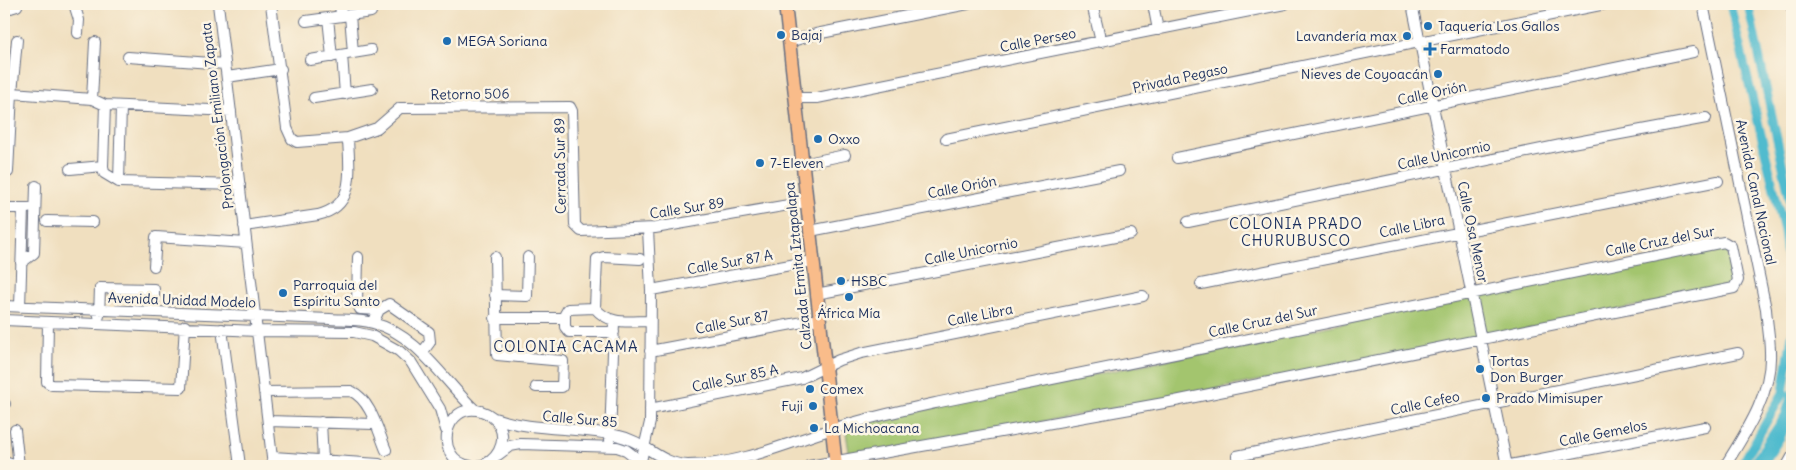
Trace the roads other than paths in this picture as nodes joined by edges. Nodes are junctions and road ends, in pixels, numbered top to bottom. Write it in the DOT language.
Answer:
graph roads {
  1 [pos="74,4"];
  2 [pos="218,4"];
  3 [pos="271,4"];
  4 [pos="340,4"];
  5 [pos="785,4"];
  6 [pos="968,4"];
  7 [pos="1092,4"];
  8 [pos="1153,4"];
  9 [pos="1286,4"];
  10 [pos="1412,4"];
  11 [pos="1605,4"];
  12 [pos="1703,4"];
  13 [pos="1791,4"];
  14 [pos="18,6"];
  15 [pos="1792,8"];
  16 [pos="4,10"];
  17 [pos="371,12"];
  18 [pos="346,16"];
  19 [pos="328,18"];
  20 [pos="306,21"];
  21 [pos="1158,30"];
  22 [pos="78,33"];
  23 [pos="17,40"];
  24 [pos="96,42"];
  25 [pos="789,42"];
  26 [pos="1101,42"];
  27 [pos="1420,43"];
  28 [pos="371,50"];
  29 [pos="1693,52"];
  30 [pos="353,53"];
  31 [pos="337,56"];
  32 [pos="128,57"];
  33 [pos="310,60"];
  34 [pos="225,64"];
  35 [pos="281,69"];
  36 [pos="227,78"];
  37 [pos="372,89"];
  38 [pos="345,94"];
  39 [pos="11,95"];
  40 [pos="314,98"];
  41 [pos="795,98"];
  42 [pos="92,99"];
  43 [pos="105,105"];
  44 [pos="121,106"];
  45 [pos="570,107"];
  46 [pos="1433,107"];
  47 [pos="231,111"];
  48 [pos="1706,118"];
  49 [pos="348,138"];
  50 [pos="946,139"];
  51 [pos="845,156"];
  52 [pos="1177,158"];
  53 [pos="802,164"];
  54 [pos="104,166"];
  55 [pos="1446,168"];
  56 [pos="70,169"];
  57 [pos="1119,171"];
  58 [pos="8,172"];
  59 [pos="1718,181"];
  60 [pos="119,182"];
  61 [pos="240,185"];
  62 [pos="36,186"];
  63 [pos="806,202"];
  64 [pos="4,208"];
  65 [pos="23,208"];
  66 [pos="35,208"];
  67 [pos="47,221"];
  68 [pos="93,222"];
  69 [pos="1188,222"];
  70 [pos="575,225"];
  71 [pos="244,226"];
  72 [pos="648,229"];
  73 [pos="810,231"];
  74 [pos="1458,231"];
  75 [pos="1131,234"];
  76 [pos="246,243"];
  77 [pos="358,257"];
  78 [pos="495,257"];
  79 [pos="528,257"];
  80 [pos="640,259"];
  81 [pos="813,261"];
  82 [pos="21,263"];
  83 [pos="154,266"];
  84 [pos="1201,284"];
  85 [pos="651,290"];
  86 [pos="1471,292"];
  87 [pos="816,294"];
  88 [pos="495,295"];
  89 [pos="1143,296"];
  90 [pos="4,306"];
  91 [pos="20,307"];
  92 [pos="595,308"];
  93 [pos="100,310"];
  94 [pos="379,310"];
  95 [pos="154,312"];
  96 [pos="255,316"];
  97 [pos="496,318"];
  98 [pos="565,318"];
  99 [pos="819,319"];
  100 [pos="4,320"];
  101 [pos="650,321"];
  102 [pos="48,322"];
  103 [pos="373,323"];
  104 [pos="99,324"];
  105 [pos="185,326"];
  106 [pos="614,327"];
  107 [pos="222,329"];
  108 [pos="257,331"];
  109 [pos="1481,339"];
  110 [pos="650,351"];
  111 [pos="422,353"];
  112 [pos="1738,353"];
  113 [pos="824,368"];
  114 [pos="536,387"];
  115 [pos="264,392"];
  116 [pos="1494,403"];
  117 [pos="475,410"];
  118 [pos="650,410"];
  119 [pos="494,418"];
  120 [pos="268,421"];
  121 [pos="322,422"];
  122 [pos="374,424"];
  123 [pos="1705,427"];
  124 [pos="831,429"];
  125 [pos="15,430"];
  126 [pos="446,430"];
  127 [pos="611,435"];
  128 [pos="610,446"];
  129 [pos="644,448"];
  130 [pos="386,450"];
  131 [pos="449,452"];
  132 [pos="1237,456"];
  133 [pos="496,457"];
  134 [pos="1792,457"];
  135 [pos="323,460"];
  136 [pos="4,462"];
  137 [pos="273,462"];
  138 [pos="663,463"];
  139 [pos="644,464"];
  140 [pos="836,464"];
  141 [pos="379,465"];
  142 [pos="19,466"];
  143 [pos="240,466"];
  144 [pos="448,466"];
  145 [pos="470,466"];
  146 [pos="481,466"];
  147 [pos="809,466"];
  148 [pos="1506,466"];
  149 [pos="1725,466"];
  150 [pos="1787,466"];
  1 -- 22 [label="street"];
  2 -- 34 [label="street, Prolongación Emiliano Zapata"];
  3 -- 35 [label="street"];
  4 -- 18 [label="street"];
  5 -- 25 [label="main road, Calzada Ermita Iztapalapa"];
  6 -- 25 [label="street"];
  7 -- 26 [label="street"];
  8 -- 21 [label="street"];
  9 -- 21 [label="street, Calle Perseo"];
  10 -- 27 [label="street, Calle Osa Menor"];
  11 -- 27 [label="street, Privada Pegaso"];
  12 -- 149 [label="street, Avenida Canal Nacional"];
  13 -- 15 [label="street"];
  14 -- 16 [label="street"];
  17 -- 18 [label="street"];
  18 -- 19 [label="street"];
  18 -- 30 [label="street"];
  19 -- 20 [label="street"];
  19 -- 31 [label="street"];
  21 -- 26 [label="street, Calle Perseo"];
  23 -- 39 [label="street"];
  24 -- 42 [label="street"];
  25 -- 41 [label="main road, Calzada Ermita Iztapalapa"];
  26 -- 41 [label="street, Calle Perseo"];
  27 -- 46 [label="street, Calle Osa Menor"];
  27 -- 50 [label="street, Privada Pegaso"];
  28 -- 30 [label="street"];
  29 -- 46 [label="street, Calle Orión"];
  30 -- 31 [label="street"];
  31 -- 33 [label="street"];
  31 -- 38 [label="street"];
  32 -- 34 [label="street"];
  34 -- 36 [label="street, Prolongación Emiliano Zapata"];
  35 -- 36 [label="street"];
  35 -- 49 [label="street"];
  36 -- 47 [label="street, Prolongación Emiliano Zapata"];
  37 -- 38 [label="street"];
  38 -- 40 [label="street"];
  39 -- 42 [label="street"];
  39 -- 58 [label="street"];
  41 -- 53 [label="main road, Calzada Ermita Iztapalapa"];
  42 -- 43 [label="street"];
  43 -- 44 [label="street"];
  43 -- 54 [label="street"];
  44 -- 47 [label="street"];
  44 -- 60 [label="street"];
  45 -- 49 [label="street, Retorno 506"];
  45 -- 70 [label="street, Cerrada Sur 89"];
  46 -- 52 [label="street, Calle Orión"];
  46 -- 55 [label="street, Calle Osa Menor"];
  47 -- 61 [label="street, Prolongación Emiliano Zapata"];
  48 -- 55 [label="street, Calle Unicornio"];
  49 -- 71 [label="street, Prolongación Emiliano Zapata"];
  51 -- 53 [label="street"];
  53 -- 63 [label="main road, Calzada Ermita Iztapalapa"];
  54 -- 56 [label="street"];
  54 -- 60 [label="street"];
  55 -- 69 [label="street, Calle Unicornio"];
  55 -- 74 [label="street, Calle Osa Menor"];
  57 -- 73 [label="street, Calle Orión"];
  59 -- 74 [label="street, Calle Libra"];
  60 -- 61 [label="street"];
  61 -- 71 [label="street, Prolongación Emiliano Zapata"];
  62 -- 66 [label="street"];
  63 -- 72 [label="street, Calle Sur 89"];
  63 -- 73 [label="main road, Calzada Ermita Iztapalapa"];
  64 -- 65 [label="street"];
  65 -- 66 [label="street"];
  65 -- 82 [label="street"];
  66 -- 82 [label="street"];
  67 -- 68 [label="street"];
  70 -- 72 [label="street, Calle Sur 89"];
  71 -- 76 [label="street, Prolongación Emiliano Zapata"];
  72 -- 85 [label="street"];
  73 -- 81 [label="main road, Calzada Ermita Iztapalapa"];
  74 -- 84 [label="street, Calle Libra"];
  74 -- 86 [label="street, Calle Osa Menor"];
  75 -- 87 [label="street, Calle Unicornio"];
  76 -- 83 [label="street"];
  76 -- 96 [label="street, Prolongación Emiliano Zapata"];
  77 -- 94 [label="street"];
  78 -- 88 [label="street"];
  79 -- 88 [label="street"];
  80 -- 92 [label="street"];
  81 -- 85 [label="street, Calle Sur 87 A"];
  81 -- 87 [label="main road, Calzada Ermita Iztapalapa"];
  82 -- 91 [label="street"];
  85 -- 101 [label="street"];
  86 -- 109 [label="street, Calle Osa Menor"];
  86 -- 109 [label="street, Calle Cruz del Sur"];
  86 -- 124 [label="street, Calle Cruz del Sur"];
  87 -- 99 [label="main road, Calzada Ermita Iztapalapa"];
  88 -- 97 [label="street"];
  89 -- 113 [label="street, Calle Libra"];
  90 -- 91 [label="street, Avenida Unidad Modelo"];
  91 -- 93 [label="street, Avenida Unidad Modelo"];
  92 -- 98 [label="street"];
  92 -- 106 [label="street"];
  93 -- 95 [label="street, Avenida Unidad Modelo"];
  93 -- 95 [label="street"];
  93 -- 104 [label="street"];
  94 -- 103 [label="street"];
  94 -- 111 [label="street"];
  95 -- 96 [label="street, Avenida Unidad Modelo"];
  96 -- 103 [label="street, Avenida Unidad Modelo"];
  96 -- 108 [label="street, Prolongación Emiliano Zapata"];
  97 -- 98 [label="street"];
  97 -- 114 [label="street"];
  98 -- 106 [label="street"];
  99 -- 110 [label="street, Calle Sur 87"];
  99 -- 113 [label="main road, Calzada Ermita Iztapalapa"];
  100 -- 102 [label="street, Avenida Unidad Modelo"];
  101 -- 106 [label="street"];
  101 -- 110 [label="street"];
  102 -- 104 [label="street, Avenida Unidad Modelo"];
  102 -- 105 [label="street"];
  103 -- 111 [label="street, Avenida Unidad Modelo"];
  104 -- 105 [label="street, Avenida Unidad Modelo"];
  105 -- 107 [label="street, Avenida Unidad Modelo"];
  106 -- 127 [label="street"];
  107 -- 108 [label="street, Avenida Unidad Modelo"];
  107 -- 143 [label="street"];
  108 -- 115 [label="street, Prolongación Emiliano Zapata"];
  108 -- 126 [label="street, Avenida Unidad Modelo"];
  109 -- 116 [label="street, Calle Osa Menor"];
  109 -- 140 [label="street, Calle Cruz del Sur"];
  110 -- 118 [label="street"];
  111 -- 117 [label="street, Avenida Unidad Modelo"];
  112 -- 116 [label="street, Calle Cefeo"];
  113 -- 118 [label="street, Calle Sur 85 A"];
  113 -- 124 [label="main road, Calzada Ermita Iztapalapa"];
  115 -- 120 [label="street, Prolongación Emiliano Zapata"];
  115 -- 122 [label="street"];
  116 -- 132 [label="street, Calle Cefeo"];
  116 -- 148 [label="street, Calle Osa Menor"];
  117 -- 119 [label="street, Calle Sur 85"];
  117 -- 126 [label="street"];
  118 -- 129 [label="street"];
  119 -- 127 [label="street, Calle Sur 85"];
  119 -- 133 [label="street"];
  120 -- 121 [label="street"];
  120 -- 137 [label="street, Prolongación Emiliano Zapata"];
  121 -- 122 [label="street"];
  121 -- 135 [label="street"];
  122 -- 130 [label="street"];
  123 -- 148 [label="street, Calle Gemelos"];
  124 -- 138 [label="street, Calle Sur 85"];
  124 -- 140 [label="main road, Calzada Ermita Iztapalapa"];
  125 -- 142 [label="street"];
  126 -- 131 [label="street, Avenida Unidad Modelo"];
  127 -- 128 [label="street"];
  127 -- 129 [label="street, Calle Sur 85"];
  128 -- 133 [label="street, Calle Sur 85"];
  128 -- 139 [label="street, Calle Sur 85"];
  129 -- 138 [label="street, Calle Sur 85"];
  129 -- 139 [label="street"];
  131 -- 144 [label="street, Avenida Unidad Modelo"];
  131 -- 145 [label="street"];
  133 -- 146 [label="street, Calle Sur 85"];
  134 -- 150 [label="street"];
  135 -- 137 [label="street"];
  135 -- 141 [label="street"];
  136 -- 142 [label="street"];
  140 -- 147 [label="street"];
}
